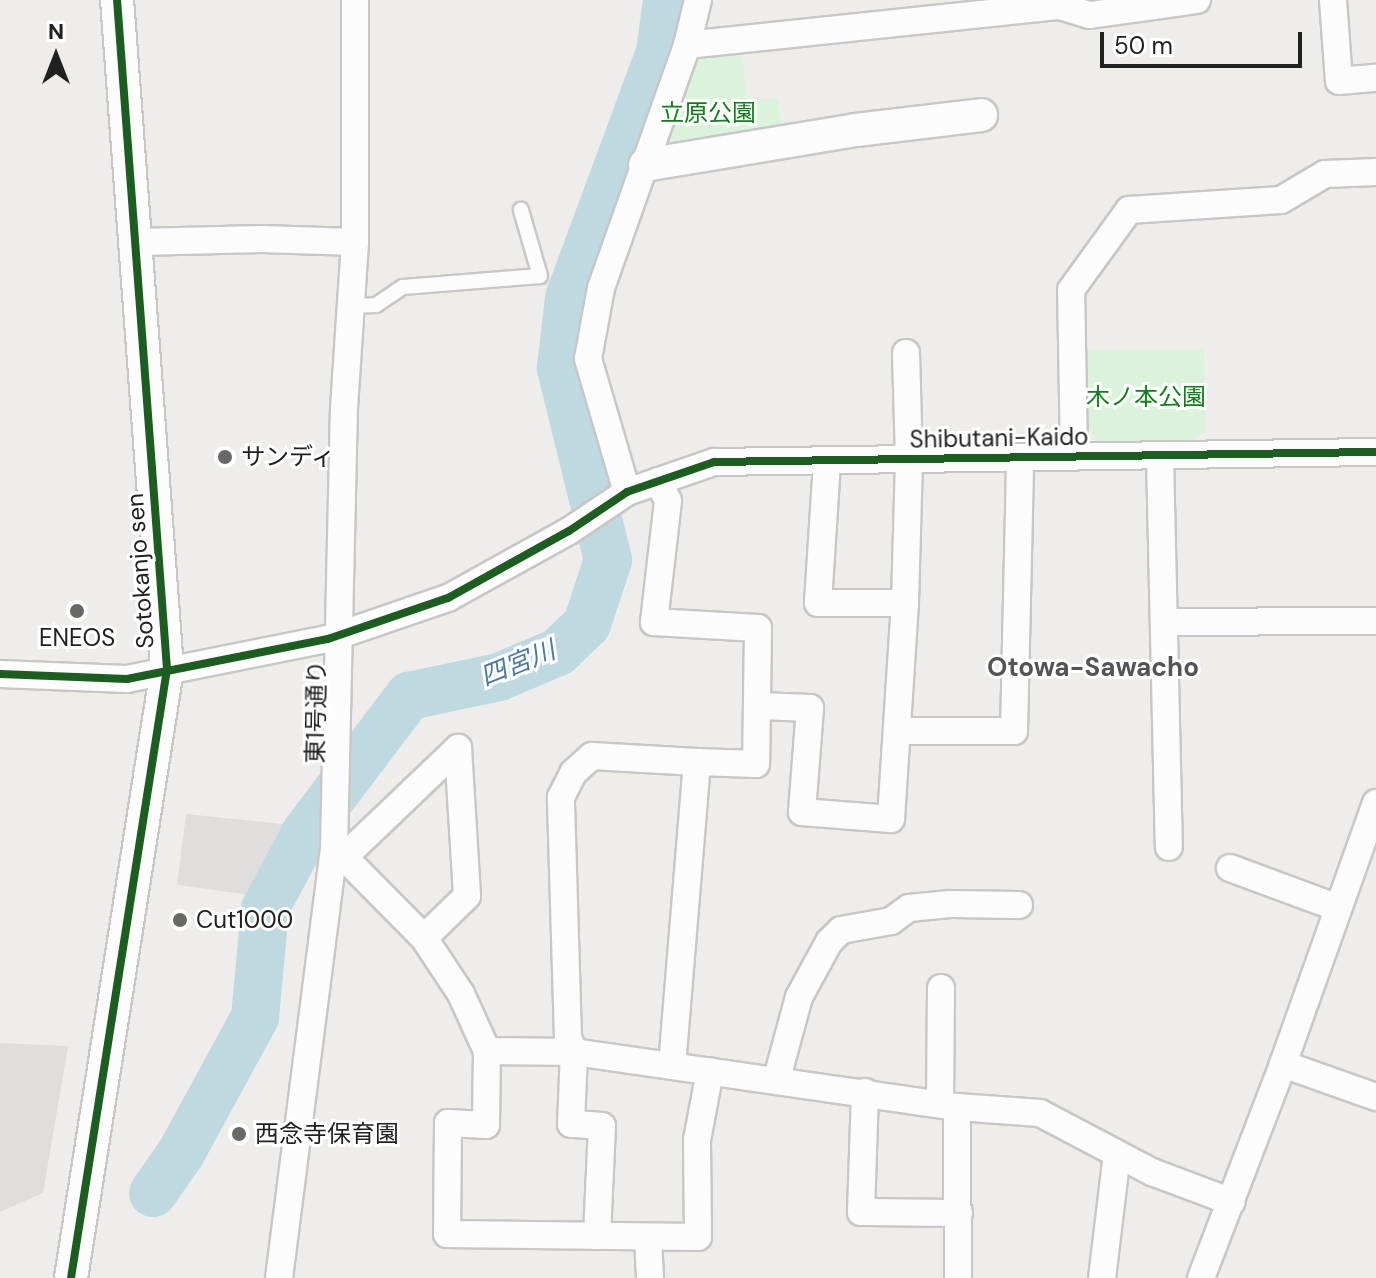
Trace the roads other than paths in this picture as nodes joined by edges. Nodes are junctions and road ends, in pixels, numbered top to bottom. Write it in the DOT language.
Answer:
graph roads {
  1 [pos="117,0"];
  2 [pos="355,0"];
  3 [pos="698,0"];
  4 [pos="1197,0"];
  5 [pos="1333,0"];
  6 [pos="1060,3"];
  7 [pos="687,45"];
  8 [pos="1376,78"];
  9 [pos="981,115"];
  10 [pos="645,165"];
  11 [pos="1376,172"];
  12 [pos="521,210"];
  13 [pos="137,242"];
  14 [pos="355,242"];
  15 [pos="351,306"];
  16 [pos="906,353"];
  17 [pos="1376,452"];
  18 [pos="1020,457"];
  19 [pos="1074,457"];
  20 [pos="1160,457"];
  21 [pos="909,460"];
  22 [pos="827,463"];
  23 [pos="658,481"];
  24 [pos="627,492"];
  25 [pos="905,603"];
  26 [pos="1376,621"];
  27 [pos="1164,622"];
  28 [pos="337,636"];
  29 [pos="167,669"];
  30 [pos="0,674"];
  31 [pos="759,706"];
  32 [pos="899,731"];
  33 [pos="697,762"];
  34 [pos="1374,813"];
  35 [pos="1169,847"];
  36 [pos="339,852"];
  37 [pos="1230,868"];
  38 [pos="1019,905"];
  39 [pos="1338,908"];
  40 [pos="424,938"];
  41 [pos="941,988"];
  42 [pos="487,1051"];
  43 [pos="574,1052"];
  44 [pos="672,1064"];
  45 [pos="1283,1064"];
  46 [pos="710,1071"];
  47 [pos="777,1078"];
  48 [pos="865,1092"];
  49 [pos="1376,1097"];
  50 [pos="948,1105"];
  51 [pos="1117,1154"];
  52 [pos="1232,1202"];
  53 [pos="959,1213"];
  54 [pos="597,1236"];
  55 [pos="648,1237"];
  56 [pos="71,1278"];
  57 [pos="279,1278"];
  58 [pos="650,1278"];
  59 [pos="958,1278"];
  60 [pos="1102,1278"];
  61 [pos="1201,1278"];
  1 -- 13 [label="street, Sotokanjo sen"];
  2 -- 14 [label="street, 東1号通り"];
  3 -- 7 [label="street"];
  4 -- 6 [label="street"];
  5 -- 8 [label="street"];
  6 -- 7 [label="street"];
  7 -- 10 [label="street"];
  9 -- 10 [label="street"];
  10 -- 24 [label="street"];
  11 -- 19 [label="street"];
  12 -- 15 [label="lane"];
  13 -- 14 [label="street"];
  13 -- 29 [label="street, Sotokanjo sen"];
  14 -- 15 [label="street, 東1号通り"];
  15 -- 28 [label="street, 東1号通り"];
  16 -- 21 [label="street"];
  17 -- 20 [label="street, Shibutani-Kaido"];
  18 -- 19 [label="street, Shibutani-Kaido"];
  18 -- 21 [label="street, Shibutani-Kaido"];
  18 -- 32 [label="street"];
  19 -- 20 [label="street, Shibutani-Kaido"];
  20 -- 27 [label="street"];
  21 -- 22 [label="street, Shibutani-Kaido"];
  21 -- 25 [label="street"];
  22 -- 23 [label="street, Shibutani-Kaido"];
  22 -- 25 [label="street"];
  23 -- 24 [label="street, Shibutani-Kaido"];
  23 -- 31 [label="street"];
  24 -- 28 [label="street, Shibutani-Kaido"];
  25 -- 32 [label="street"];
  26 -- 27 [label="street"];
  27 -- 35 [label="street"];
  28 -- 29 [label="street, Shibutani-Kaido"];
  28 -- 36 [label="street, 東1号通り"];
  29 -- 30 [label="street, Shibutani-Kaido"];
  29 -- 56 [label="street, Sotokanjo sen"];
  31 -- 32 [label="street"];
  31 -- 33 [label="street"];
  33 -- 43 [label="street"];
  33 -- 44 [label="street"];
  34 -- 39 [label="street"];
  36 -- 40 [label="street"];
  36 -- 40 [label="street"];
  36 -- 57 [label="street, 東1号通り"];
  37 -- 39 [label="street"];
  38 -- 47 [label="street"];
  39 -- 45 [label="street"];
  40 -- 42 [label="street"];
  41 -- 50 [label="street"];
  42 -- 43 [label="street"];
  42 -- 54 [label="street"];
  43 -- 44 [label="street"];
  43 -- 54 [label="street"];
  44 -- 46 [label="street"];
  45 -- 49 [label="street"];
  45 -- 52 [label="street"];
  46 -- 47 [label="street"];
  46 -- 55 [label="street"];
  47 -- 48 [label="street"];
  48 -- 50 [label="street"];
  48 -- 53 [label="street"];
  50 -- 51 [label="street"];
  50 -- 53 [label="street"];
  51 -- 52 [label="street"];
  51 -- 60 [label="street"];
  52 -- 61 [label="street"];
  53 -- 59 [label="street"];
  54 -- 55 [label="street"];
  55 -- 58 [label="street"];
}
